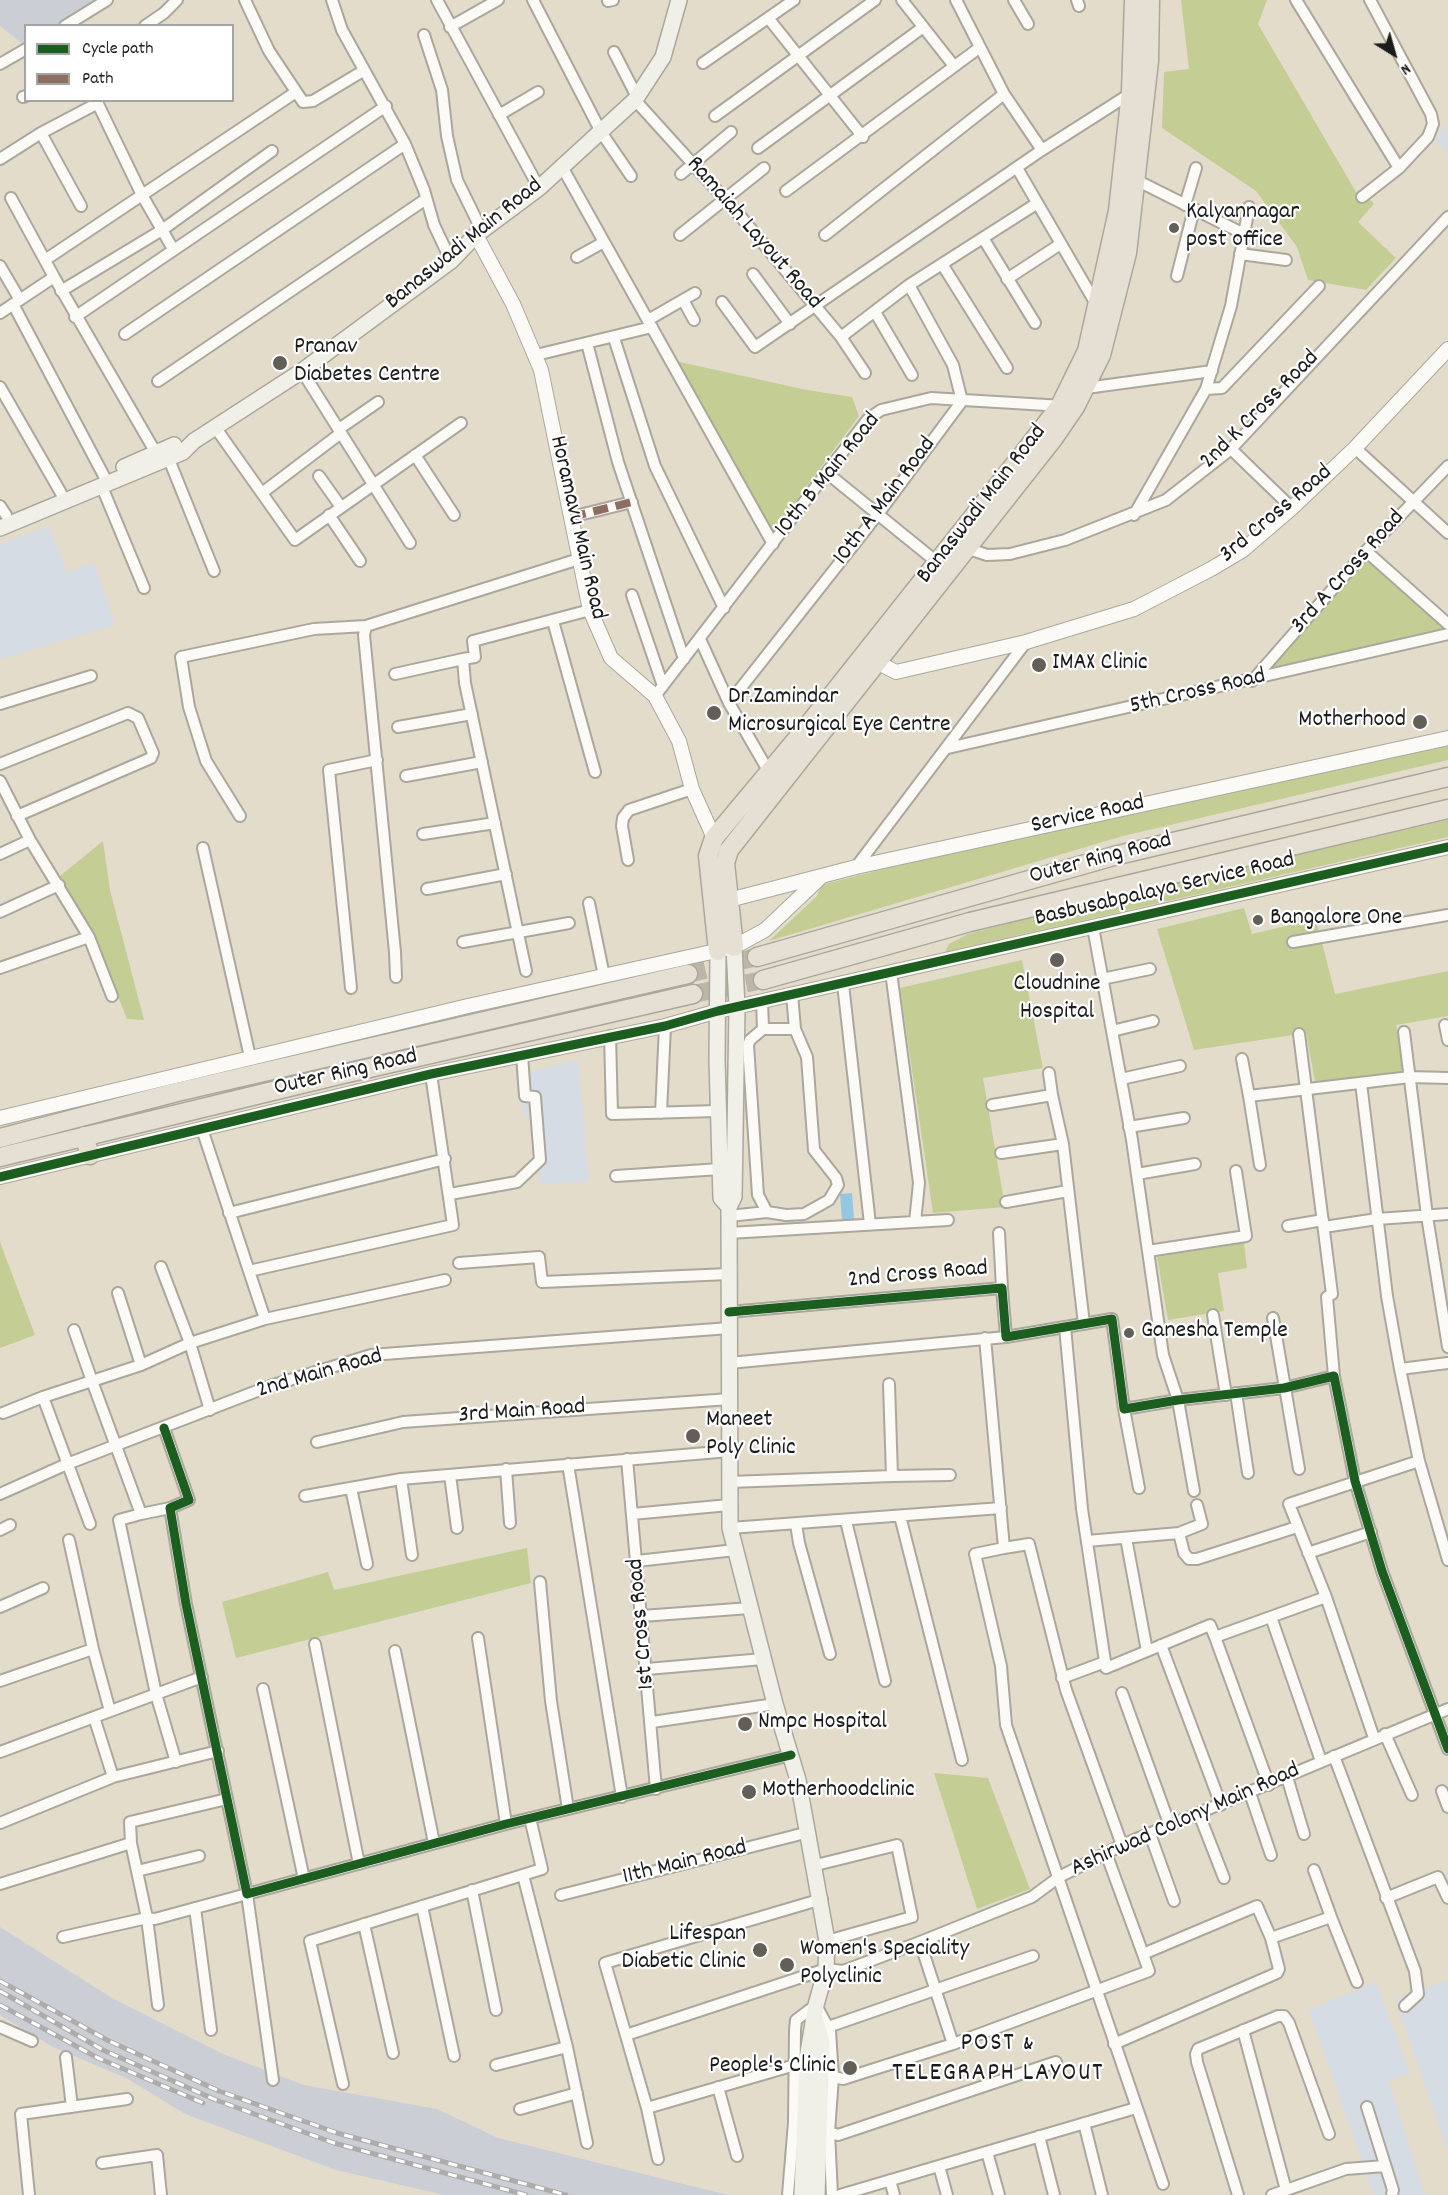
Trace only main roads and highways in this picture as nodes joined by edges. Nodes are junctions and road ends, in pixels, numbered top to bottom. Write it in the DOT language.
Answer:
graph roads {
  1 [pos="679,0"];
  2 [pos="1134,0"];
  3 [pos="1150,0"];
  4 [pos="1138,92"];
  5 [pos="1068,406"];
  6 [pos="103,482"];
  7 [pos="2,517"];
  8 [pos="870,658"];
  9 [pos="1448,777"];
  10 [pos="1448,809"];
  11 [pos="726,949"];
  12 [pos="757,957"];
  13 [pos="688,974"];
  14 [pos="763,980"];
  15 [pos="693,994"];
  16 [pos="84,1136"];
  17 [pos="0,1138"];
  18 [pos="90,1155"];
  19 [pos="0,1157"];
  20 [pos="729,1212"];
  21 [pos="815,2010"];
  22 [pos="802,2195"];
  23 [pos="817,2195"];
  1 -- 6 [label="main road, Banaswadi Main Road"];
  2 -- 4 [label="main road, Banaswadi Main Road"];
  3 -- 4 [label="main road, Banaswadi Main Road"];
  4 -- 5 [label="main road, Banaswadi Main Road"];
  4 -- 5 [label="main road, Banaswadi Main Road"];
  5 -- 8 [label="main road, Banaswadi Main Road"];
  5 -- 8 [label="main road, Banaswadi Main Road"];
  6 -- 7 [label="main road, Banaswadi Main Road"];
  6 -- 7 [label="main road, Banaswadi Main Road"];
  8 -- 11 [label="main road, Banaswadi Main Road"];
  8 -- 11 [label="main road, Banaswadi Main Road"];
  9 -- 12 [label="main road, Outer Ring Road"];
  10 -- 14 [label="main road, Outer Ring Road"];
  11 -- 20 [label="main road"];
  11 -- 20 [label="main road"];
  13 -- 17 [label="main road, Outer Ring Road"];
  15 -- 16 [label="main road, Outer Ring Road"];
  16 -- 18 [label="main road"];
  16 -- 19 [label="main road, Outer Ring Road"];
  20 -- 21 [label="main road"];
  21 -- 22 [label="main road"];
  21 -- 23 [label="main road"];
}
